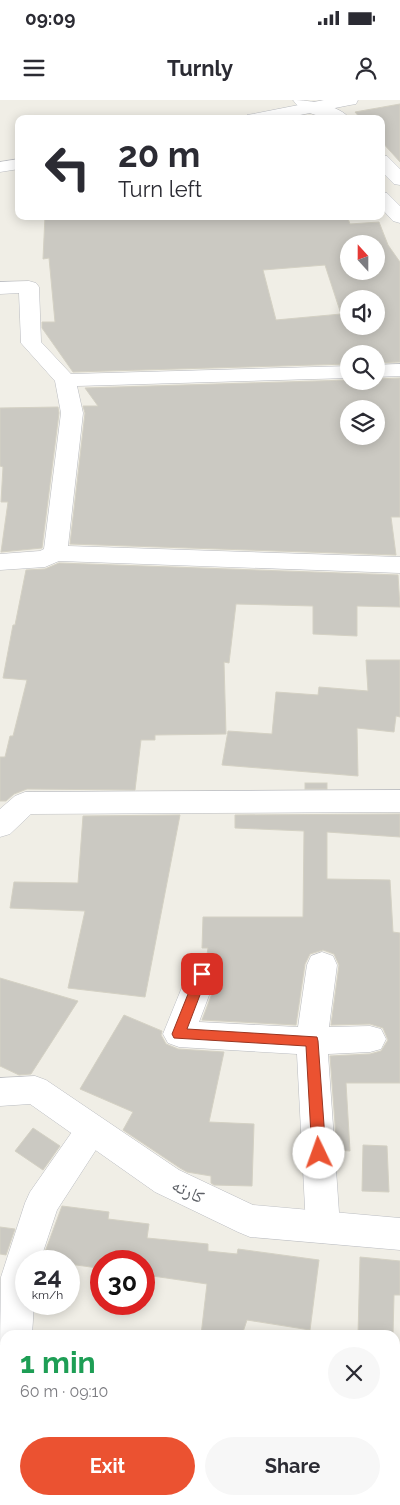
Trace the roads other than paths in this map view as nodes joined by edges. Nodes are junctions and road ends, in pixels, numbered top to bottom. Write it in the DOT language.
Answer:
graph roads {
  1 [pos="350,100"];
  2 [pos="306,109"];
  3 [pos="274,115"];
  4 [pos="338,115"];
  5 [pos="385,164"];
  6 [pos="15,165"];
  7 [pos="0,167"];
  8 [pos="400,180"];
  9 [pos="385,201"];
  10 [pos="399,215"];
  11 [pos="0,288"];
  12 [pos="400,370"];
  13 [pos="385,371"];
  14 [pos="340,372"];
  15 [pos="65,380"];
  16 [pos="55,553"];
  17 [pos="0,562"];
  18 [pos="400,565"];
  19 [pos="400,801"];
  20 [pos="0,826"];
  21 [pos="322,965"];
  22 [pos="202,974"];
  23 [pos="370,1039"];
  24 [pos="312,1041"];
  25 [pos="0,1092"];
  26 [pos="92,1129"];
  27 [pos="323,1228"];
  28 [pos="400,1234"];
  29 [pos="14,1330"];
  1 -- 2 [label="street"];
  2 -- 3 [label="street"];
  2 -- 4 [label="street"];
  5 -- 8 [label="street"];
  6 -- 7 [label="street"];
  9 -- 10 [label="street"];
  11 -- 15 [label="street"];
  12 -- 13 [label="street"];
  14 -- 15 [label="street"];
  15 -- 16 [label="street"];
  16 -- 17 [label="street"];
  16 -- 18 [label="street"];
  19 -- 20 [label="street"];
  21 -- 24 [label="street"];
  22 -- 24 [label="street"];
  23 -- 24 [label="street"];
  24 -- 27 [label="street"];
  25 -- 26 [label="street, کارته"];
  26 -- 27 [label="street, کارته"];
  26 -- 29 [label="street"];
  27 -- 28 [label="street, کارته"];
}
